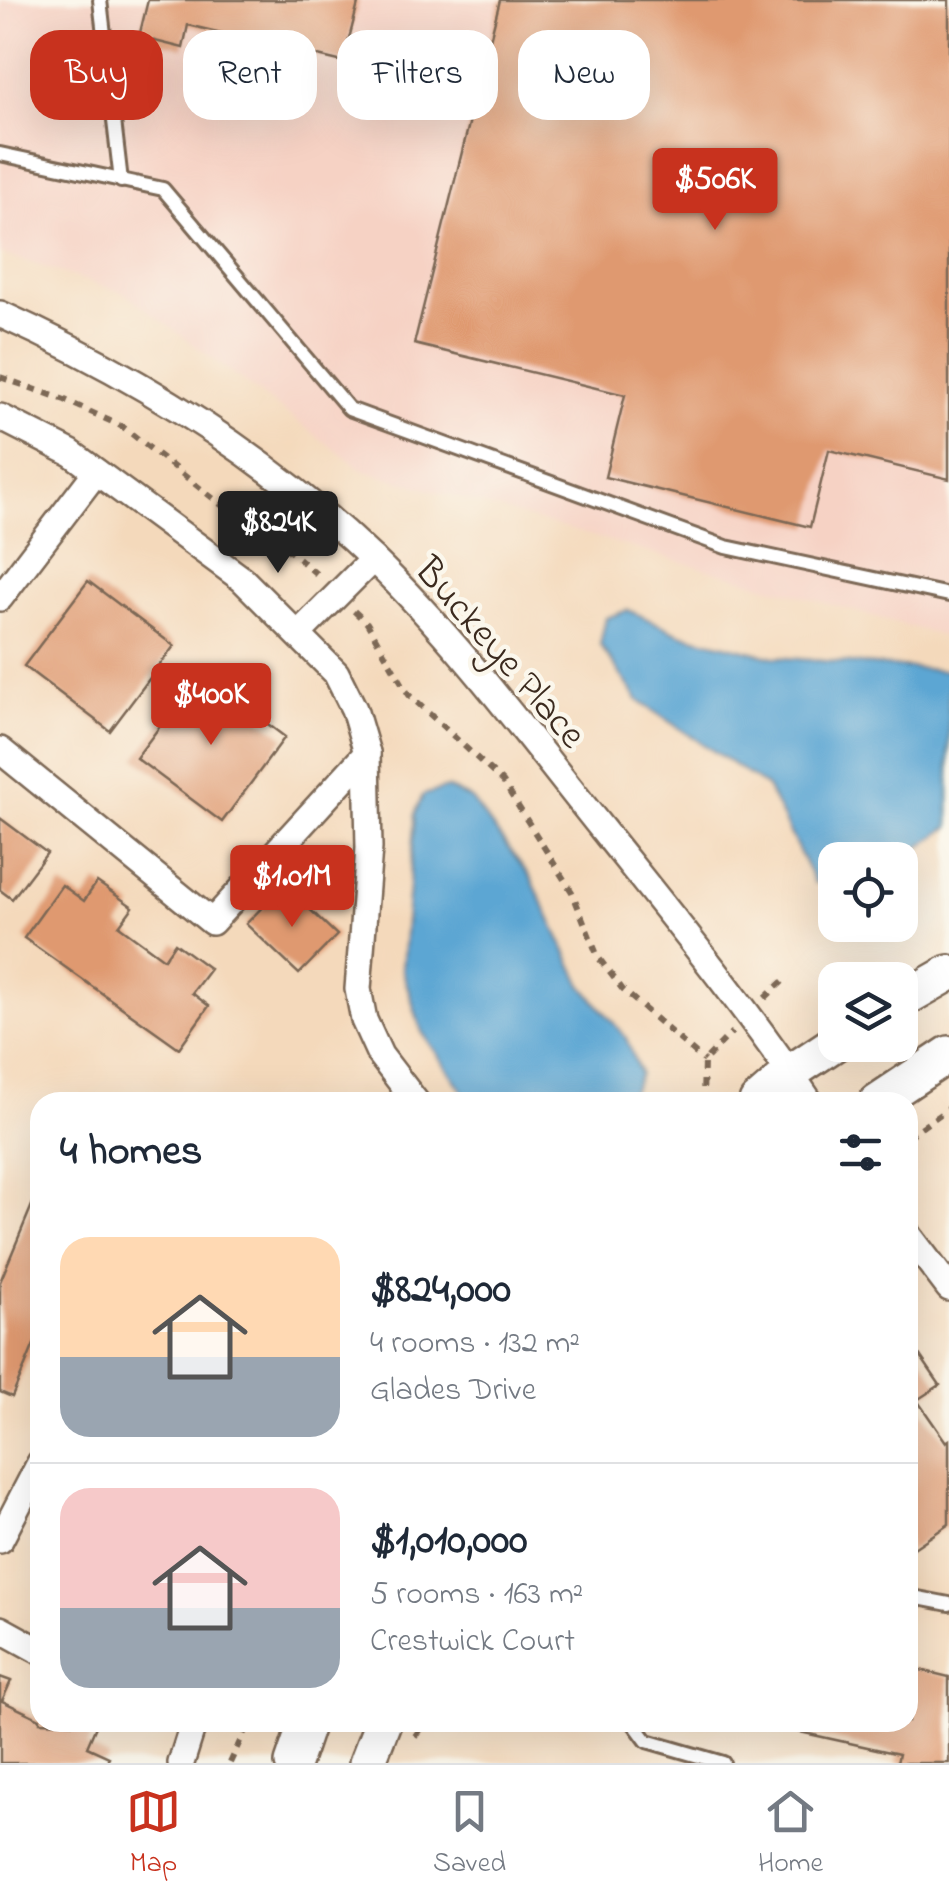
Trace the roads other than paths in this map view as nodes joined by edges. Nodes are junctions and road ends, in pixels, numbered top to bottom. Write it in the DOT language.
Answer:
graph roads {
  1 [pos="100,0"];
  2 [pos="0,154"];
  3 [pos="120,180"];
  4 [pos="0,314"];
  5 [pos="0,417"];
  6 [pos="96,472"];
  7 [pos="374,559"];
  8 [pos="949,595"];
  9 [pos="0,598"];
  10 [pos="298,634"];
  11 [pos="0,750"];
  12 [pos="366,753"];
  13 [pos="949,973"];
  14 [pos="918,991"];
  15 [pos="949,1054"];
  16 [pos="820,1062"];
  17 [pos="800,1088"];
  18 [pos="408,1092"];
  19 [pos="892,1092"];
  20 [pos="918,1247"];
  21 [pos="949,1288"];
  22 [pos="30,1482"];
  23 [pos="0,1540"];
  24 [pos="918,1598"];
  25 [pos="949,1604"];
  26 [pos="0,1629"];
  27 [pos="30,1646"];
  28 [pos="188,1732"];
  29 [pos="304,1732"];
  30 [pos="379,1732"];
  31 [pos="641,1732"];
  32 [pos="181,1763"];
  33 [pos="292,1763"];
  34 [pos="368,1763"];
  35 [pos="723,1763"];
  1 -- 3 [label="lane"];
  2 -- 3 [label="lane"];
  3 -- 8 [label="lane"];
  4 -- 7 [label="street, Buckeye Place"];
  5 -- 6 [label="street"];
  6 -- 9 [label="street"];
  6 -- 10 [label="street"];
  7 -- 10 [label="street"];
  7 -- 17 [label="street, Buckeye Place"];
  10 -- 12 [label="street"];
  11 -- 12 [label="street"];
  12 -- 18 [label="street"];
  13 -- 14 [label="street"];
  15 -- 19 [label="street"];
  16 -- 17 [label="street"];
  20 -- 21 [label="street"];
  22 -- 23 [label="street"];
  24 -- 25 [label="lane"];
  26 -- 27 [label="street"];
  28 -- 32 [label="street"];
  29 -- 33 [label="street"];
  30 -- 34 [label="street"];
  31 -- 35 [label="lane"];
}
